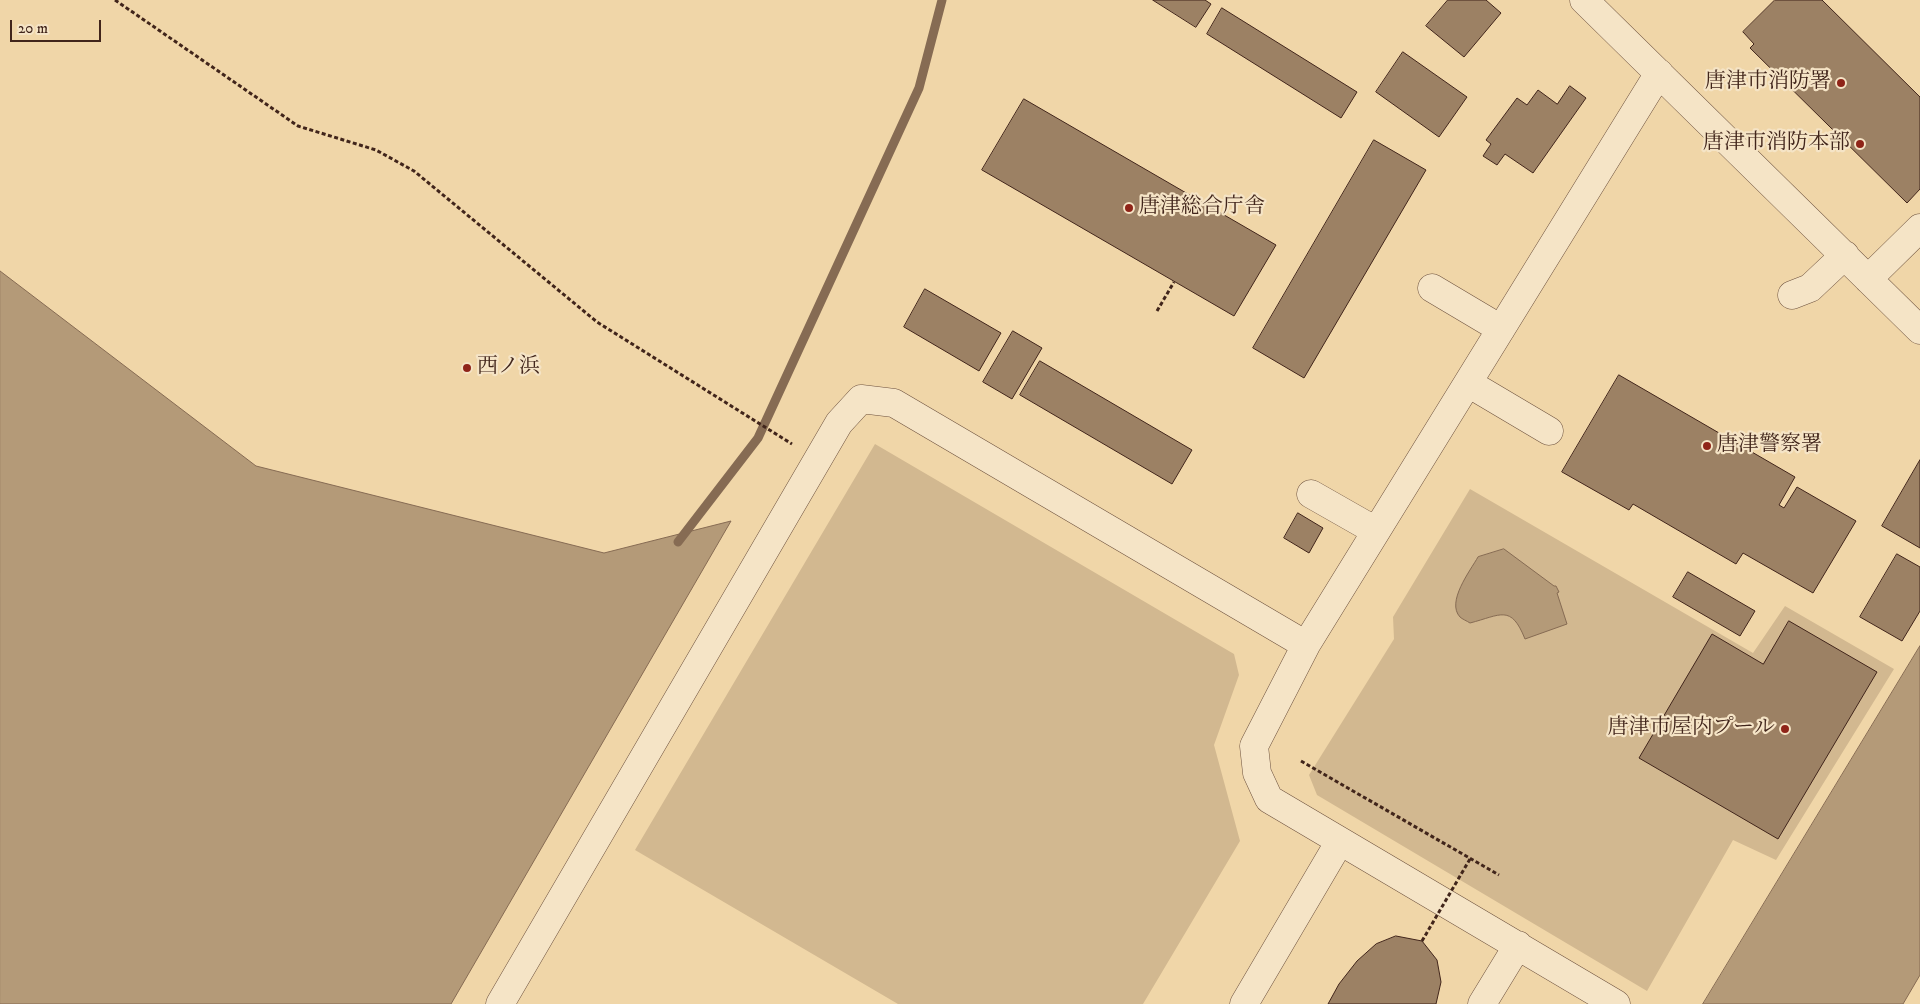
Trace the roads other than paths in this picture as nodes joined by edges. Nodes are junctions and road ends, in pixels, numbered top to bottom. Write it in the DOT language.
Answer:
graph roads {
  1 [pos="1584,0"];
  2 [pos="1659,73"];
  3 [pos="1920,228"];
  4 [pos="1845,255"];
  5 [pos="1868,279"];
  6 [pos="1432,288"];
  7 [pos="1792,294"];
  8 [pos="1501,329"];
  9 [pos="1920,330"];
  10 [pos="1468,383"];
  11 [pos="1549,431"];
  12 [pos="1312,494"];
  13 [pos="1376,531"];
  14 [pos="1306,645"];
  15 [pos="1340,841"];
  16 [pos="1518,945"];
  17 [pos="500,1004"];
  18 [pos="1244,1004"];
  19 [pos="1482,1004"];
  20 [pos="1616,1004"];
  1 -- 2 [label="street"];
  2 -- 4 [label="street"];
  2 -- 8 [label="street"];
  3 -- 5 [label="street"];
  4 -- 5 [label="street"];
  4 -- 7 [label="street"];
  5 -- 9 [label="street"];
  6 -- 8 [label="street"];
  8 -- 10 [label="street"];
  10 -- 11 [label="street"];
  10 -- 13 [label="street"];
  12 -- 13 [label="street"];
  13 -- 14 [label="street"];
  14 -- 15 [label="street"];
  14 -- 17 [label="street"];
  15 -- 16 [label="street"];
  15 -- 18 [label="street"];
  16 -- 19 [label="street"];
  16 -- 20 [label="street"];
}
